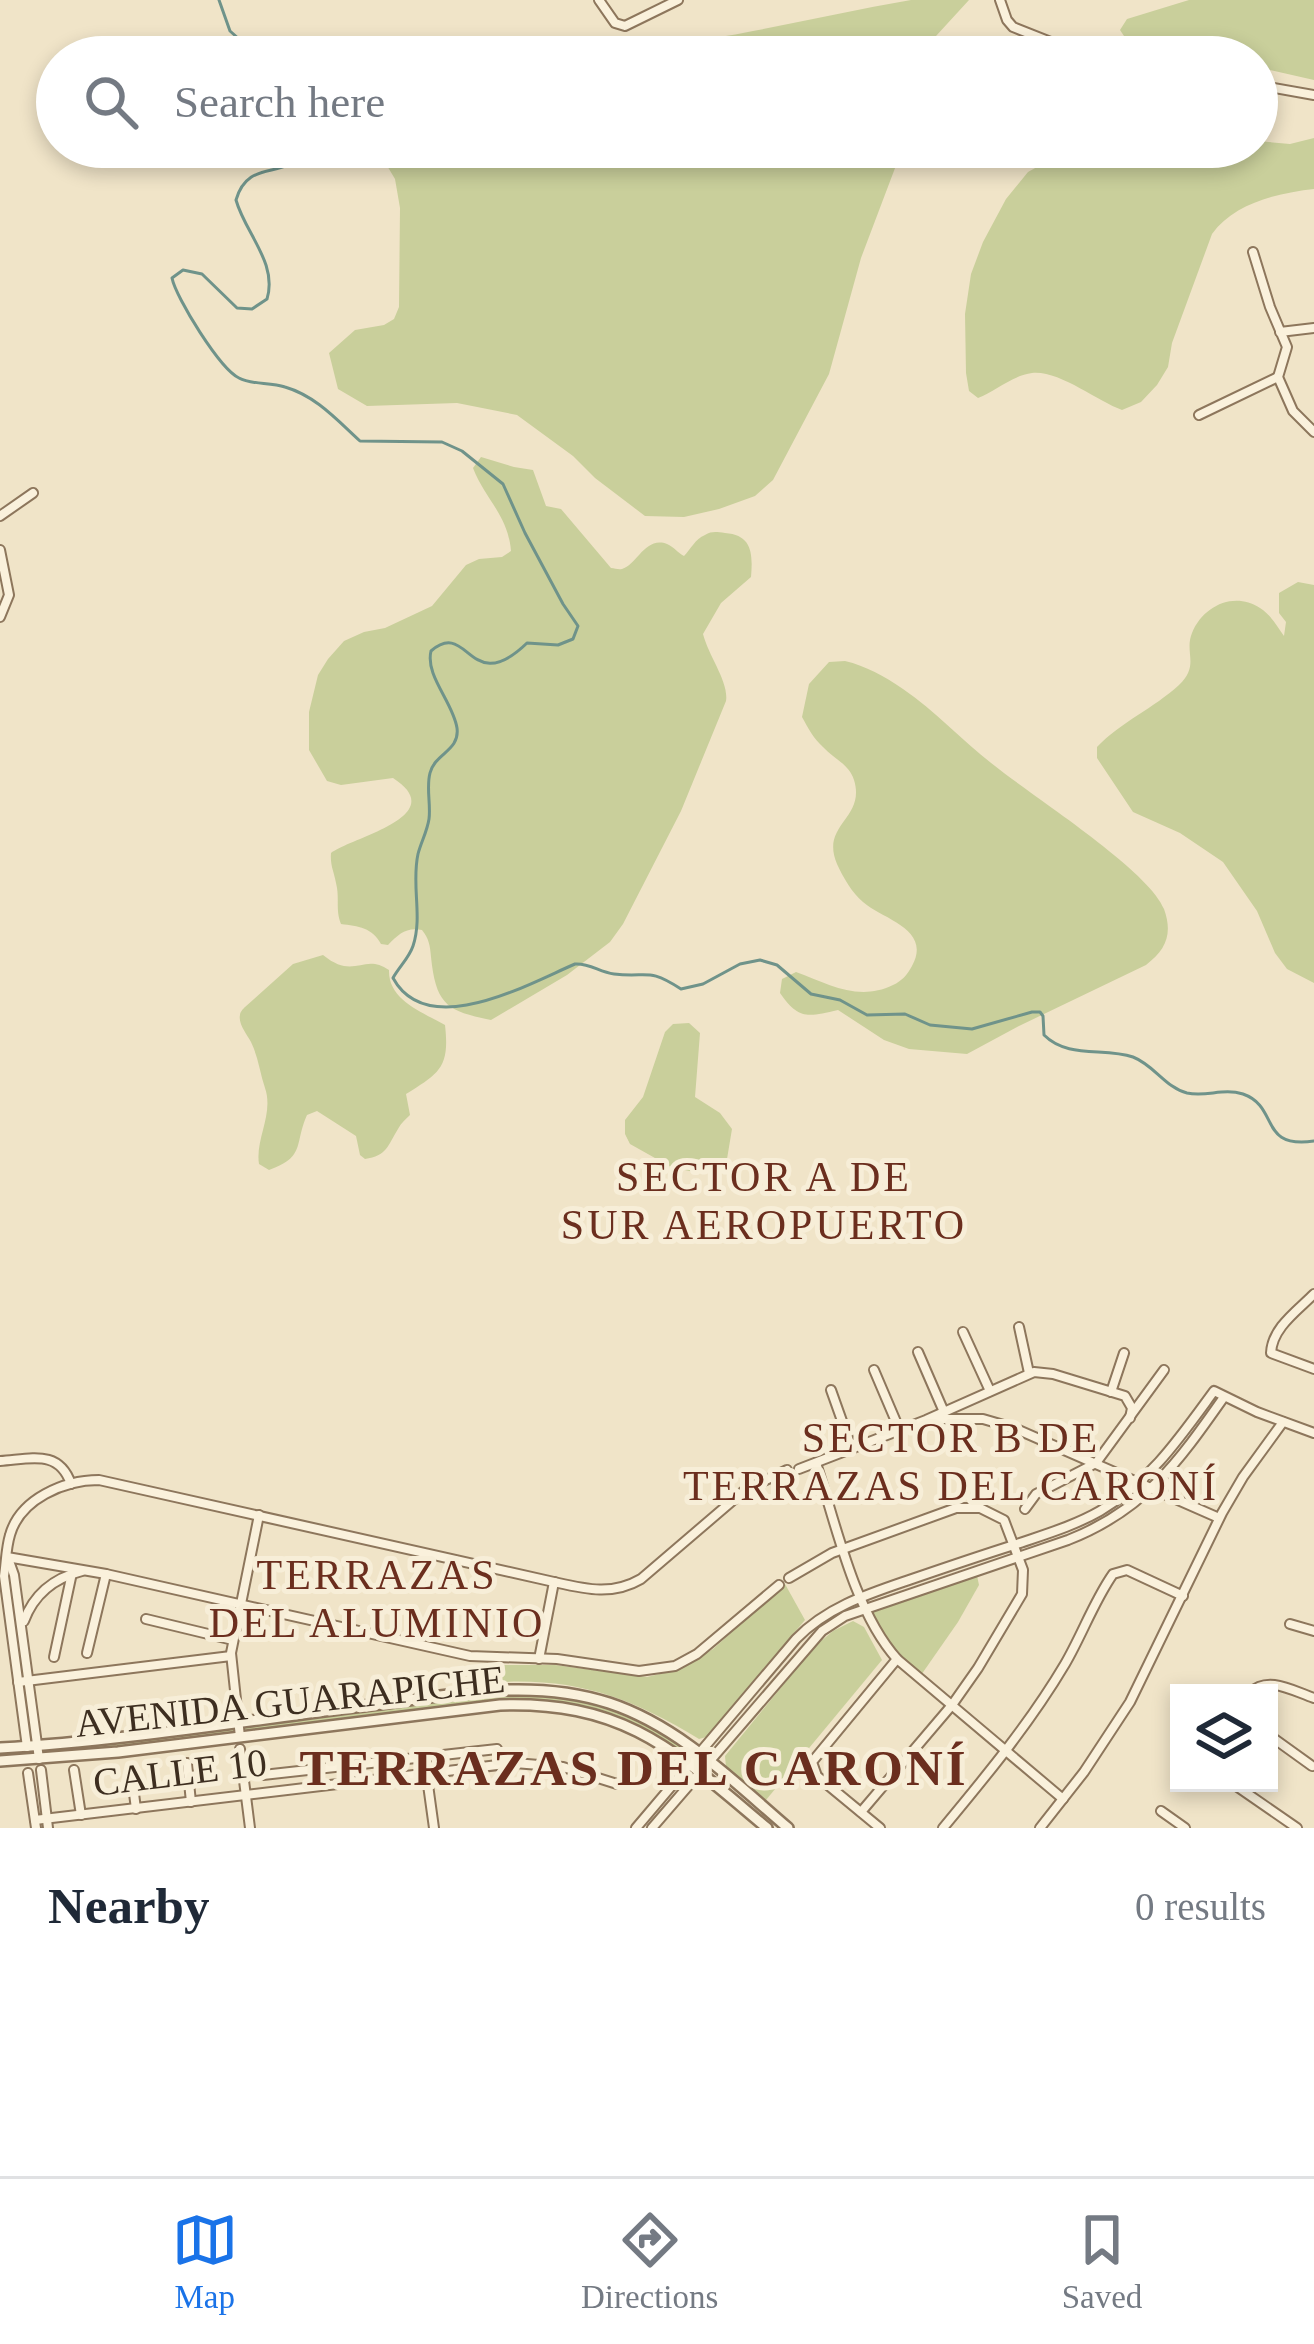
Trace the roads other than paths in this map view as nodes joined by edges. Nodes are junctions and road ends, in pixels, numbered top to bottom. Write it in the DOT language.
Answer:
graph roads {
  1 [pos="599,0"];
  2 [pos="678,0"];
  3 [pos="1000,0"];
  4 [pos="1036,36"];
  5 [pos="1278,89"];
  6 [pos="1314,95"];
  7 [pos="1253,252"];
  8 [pos="1314,328"];
  9 [pos="1280,332"];
  10 [pos="1278,376"];
  11 [pos="1199,416"];
  12 [pos="1314,432"];
  13 [pos="33,493"];
  14 [pos="0,516"];
  15 [pos="0,550"];
  16 [pos="0,616"];
  17 [pos="1314,1294"];
  18 [pos="1019,1327"];
  19 [pos="963,1332"];
  20 [pos="918,1352"];
  21 [pos="1124,1353"];
  22 [pos="874,1370"];
  23 [pos="1164,1370"];
  24 [pos="1314,1370"];
  25 [pos="1029,1373"];
  26 [pos="831,1390"];
  27 [pos="990,1390"];
  28 [pos="1111,1392"];
  29 [pos="1224,1397"];
  30 [pos="944,1412"];
  31 [pos="1130,1418"];
  32 [pos="926,1420"];
  33 [pos="1282,1422"];
  34 [pos="900,1431"];
  35 [pos="1314,1433"];
  36 [pos="852,1449"];
  37 [pos="0,1461"];
  38 [pos="816,1463"];
  39 [pos="1096,1463"];
  40 [pos="799,1469"];
  41 [pos="787,1470"];
  42 [pos="71,1484"];
  43 [pos="1138,1484"];
  44 [pos="1152,1489"];
  45 [pos="1025,1509"];
  46 [pos="259,1515"];
  47 [pos="1220,1518"];
  48 [pos="1016,1544"];
  49 [pos="844,1549"];
  50 [pos="1019,1556"];
  51 [pos="7,1557"];
  52 [pos="86,1570"];
  53 [pos="72,1573"];
  54 [pos="106,1574"];
  55 [pos="2,1575"];
  56 [pos="789,1578"];
  57 [pos="554,1582"];
  58 [pos="779,1585"];
  59 [pos="1183,1596"];
  60 [pos="861,1598"];
  61 [pos="241,1606"];
  62 [pos="865,1609"];
  63 [pos="146,1618"];
  64 [pos="1290,1624"];
  65 [pos="11,1628"];
  66 [pos="1314,1631"];
  67 [pos="232,1640"];
  68 [pos="87,1653"];
  69 [pos="54,1657"];
  70 [pos="231,1657"];
  71 [pos="539,1659"];
  72 [pos="897,1659"];
  73 [pos="1,1660"];
  74 [pos="16,1662"];
  75 [pos="24,1682"];
  76 [pos="1278,1687"];
  77 [pos="1314,1698"];
  78 [pos="952,1705"];
  79 [pos="238,1722"];
  80 [pos="1278,1741"];
  81 [pos="240,1743"];
  82 [pos="32,1746"];
  83 [pos="0,1748"];
  84 [pos="497,1749"];
  85 [pos="1007,1751"];
  86 [pos="424,1756"];
  87 [pos="704,1758"];
  88 [pos="0,1761"];
  89 [pos="36,1763"];
  90 [pos="187,1763"];
  91 [pos="1312,1766"];
  92 [pos="336,1767"];
  93 [pos="695,1768"];
  94 [pos="74,1770"];
  95 [pos="130,1770"];
  96 [pos="28,1773"];
  97 [pos="427,1773"];
  98 [pos="263,1775"];
  99 [pos="338,1782"];
  100 [pos="617,1784"];
  101 [pos="1245,1792"];
  102 [pos="246,1795"];
  103 [pos="1063,1799"];
  104 [pos="191,1802"];
  105 [pos="136,1809"];
  106 [pos="1161,1811"];
  107 [pos="861,1812"];
  108 [pos="81,1815"];
  109 [pos="48,1823"];
  110 [pos="35,1824"];
  111 [pos="250,1828"];
  112 [pos="434,1828"];
  113 [pos="636,1828"];
  114 [pos="652,1828"];
  115 [pos="766,1828"];
  116 [pos="788,1828"];
  117 [pos="880,1828"];
  118 [pos="943,1828"];
  119 [pos="1040,1828"];
  120 [pos="1185,1828"];
  121 [pos="1298,1828"];
  1 -- 2 [label="street"];
  3 -- 4 [label="street"];
  5 -- 6 [label="street"];
  7 -- 9 [label="street"];
  8 -- 9 [label="street"];
  9 -- 10 [label="street"];
  10 -- 11 [label="street"];
  10 -- 12 [label="street"];
  13 -- 14 [label="street"];
  15 -- 16 [label="street"];
  17 -- 24 [label="street"];
  18 -- 25 [label="street"];
  19 -- 27 [label="street"];
  20 -- 30 [label="street"];
  21 -- 28 [label="street"];
  22 -- 34 [label="street"];
  23 -- 31 [label="street"];
  25 -- 27 [label="street"];
  25 -- 28 [label="street"];
  26 -- 36 [label="street"];
  27 -- 30 [label="street"];
  28 -- 31 [label="street"];
  29 -- 33 [label="street"];
  29 -- 43 [label="street"];
  29 -- 44 [label="street"];
  30 -- 32 [label="street"];
  31 -- 39 [label="street"];
  32 -- 34 [label="street"];
  32 -- 39 [label="street"];
  33 -- 35 [label="street"];
  33 -- 47 [label="street"];
  34 -- 36 [label="street"];
  36 -- 38 [label="street"];
  37 -- 42 [label="street"];
  38 -- 40 [label="street"];
  38 -- 49 [label="street"];
  39 -- 43 [label="street"];
  39 -- 45 [label="street"];
  41 -- 57 [label="street"];
  42 -- 46 [label="street"];
  42 -- 51 [label="street"];
  43 -- 44 [label="street"];
  43 -- 48 [label="street"];
  44 -- 47 [label="street"];
  44 -- 50 [label="street"];
  46 -- 57 [label="street"];
  46 -- 61 [label="street"];
  47 -- 59 [label="street"];
  48 -- 49 [label="street"];
  48 -- 50 [label="street"];
  48 -- 60 [label="street"];
  49 -- 56 [label="street"];
  49 -- 60 [label="street"];
  50 -- 62 [label="street"];
  50 -- 78 [label="street"];
  51 -- 52 [label="street"];
  51 -- 55 [label="street"];
  51 -- 65 [label="street"];
  52 -- 53 [label="street"];
  52 -- 54 [label="street"];
  53 -- 65 [label="street"];
  53 -- 69 [label="street"];
  54 -- 61 [label="street"];
  54 -- 68 [label="street"];
  55 -- 65 [label="street"];
  57 -- 71 [label="street"];
  58 -- 71 [label="street"];
  59 -- 85 [label="street"];
  59 -- 103 [label="street"];
  60 -- 62 [label="street"];
  60 -- 87 [label="street"];
  61 -- 67 [label="street"];
  61 -- 71 [label="street"];
  62 -- 72 [label="street"];
  62 -- 87 [label="street"];
  63 -- 67 [label="street"];
  64 -- 66 [label="street"];
  65 -- 74 [label="street"];
  65 -- 75 [label="street"];
  67 -- 70 [label="street"];
  70 -- 75 [label="street"];
  70 -- 79 [label="street"];
  72 -- 78 [label="street"];
  72 -- 107 [label="street"];
  73 -- 74 [label="street"];
  74 -- 75 [label="street"];
  75 -- 82 [label="street"];
  76 -- 77 [label="street"];
  78 -- 85 [label="street"];
  78 -- 107 [label="street"];
  79 -- 81 [label="street"];
  79 -- 82 [label="street, AVENIDA GUARAPICHE"];
  79 -- 87 [label="street, AVENIDA GUARAPICHE"];
  80 -- 91 [label="street"];
  81 -- 89 [label="street, AVENIDA GUARAPICHE"];
  81 -- 93 [label="street, AVENIDA GUARAPICHE"];
  81 -- 102 [label="street"];
  82 -- 83 [label="street, AVENIDA GUARAPICHE"];
  82 -- 89 [label="street"];
  84 -- 86 [label="street"];
  85 -- 103 [label="street"];
  85 -- 118 [label="street"];
  86 -- 92 [label="street"];
  86 -- 97 [label="street"];
  87 -- 93 [label="street"];
  87 -- 116 [label="street, AVENIDA GUARAPICHE"];
  88 -- 89 [label="street, AVENIDA GUARAPICHE"];
  89 -- 109 [label="street"];
  90 -- 104 [label="street"];
  92 -- 98 [label="street"];
  92 -- 99 [label="street"];
  93 -- 113 [label="street"];
  93 -- 114 [label="street"];
  93 -- 115 [label="street, AVENIDA GUARAPICHE"];
  94 -- 108 [label="street"];
  95 -- 105 [label="street"];
  96 -- 110 [label="street"];
  97 -- 99 [label="street, CALLE 10"];
  97 -- 100 [label="street, CALLE 10"];
  97 -- 112 [label="street"];
  99 -- 102 [label="street, CALLE 10"];
  101 -- 121 [label="street"];
  102 -- 104 [label="street, CALLE 10"];
  102 -- 111 [label="street"];
  103 -- 119 [label="street"];
  104 -- 105 [label="street, CALLE 10"];
  105 -- 108 [label="street, CALLE 10"];
  106 -- 120 [label="street"];
  107 -- 117 [label="street"];
  108 -- 109 [label="street, CALLE 10"];
  109 -- 110 [label="street, CALLE 10"];
}
